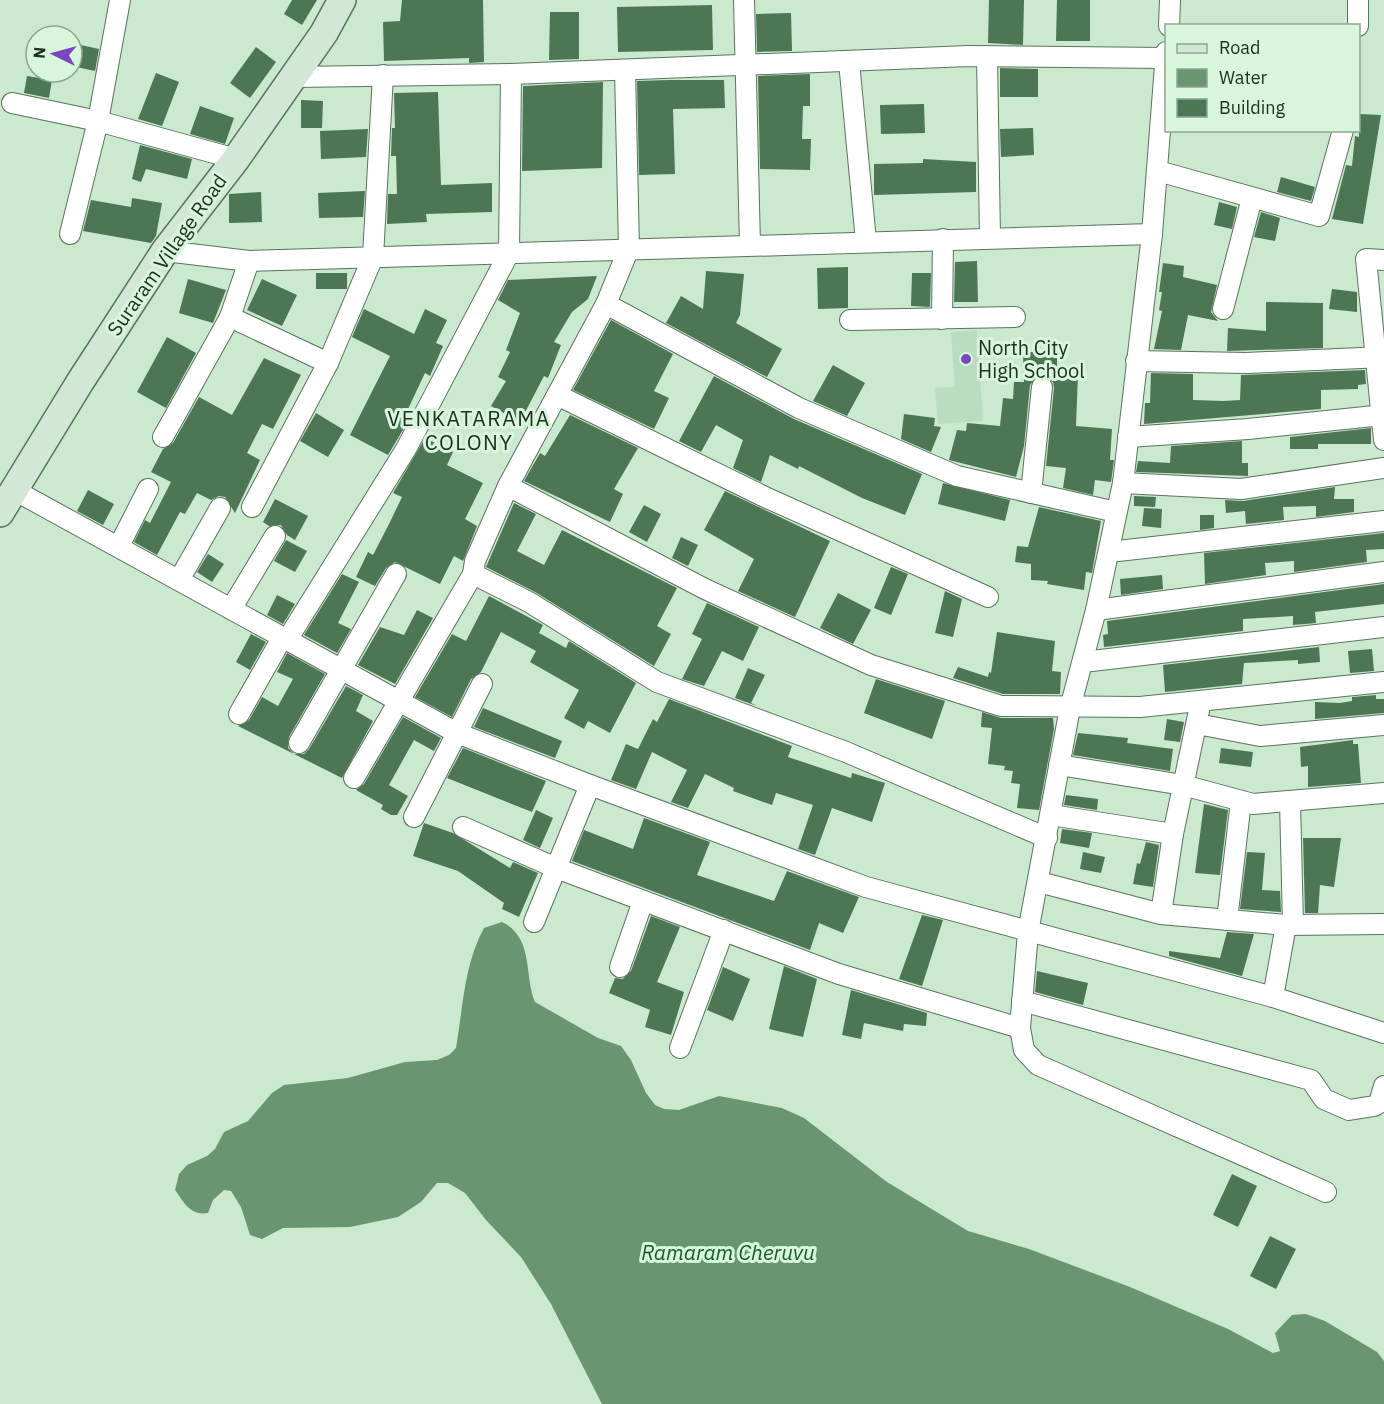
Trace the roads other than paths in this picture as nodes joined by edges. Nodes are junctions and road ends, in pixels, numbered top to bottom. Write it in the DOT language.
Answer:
graph roads {
  1 [pos="120,0"];
  2 [pos="744,0"];
  3 [pos="1170,0"];
  4 [pos="1358,0"];
  5 [pos="343,1"];
  6 [pos="1168,24"];
  7 [pos="1358,24"];
  8 [pos="987,56"];
  9 [pos="1165,58"];
  10 [pos="849,62"];
  11 [pos="746,63"];
  12 [pos="625,70"];
  13 [pos="1165,72"];
  14 [pos="511,74"];
  15 [pos="383,75"];
  16 [pos="294,77"];
  17 [pos="12,103"];
  18 [pos="98,121"];
  19 [pos="1342,132"];
  20 [pos="236,159"];
  21 [pos="1158,171"];
  22 [pos="1252,198"];
  23 [pos="70,234"];
  24 [pos="1152,234"];
  25 [pos="990,238"];
  26 [pos="943,239"];
  27 [pos="866,241"];
  28 [pos="750,244"];
  29 [pos="629,248"];
  30 [pos="165,251"];
  31 [pos="508,253"];
  32 [pos="374,257"];
  33 [pos="1384,260"];
  34 [pos="249,261"];
  35 [pos="606,304"];
  36 [pos="1223,309"];
  37 [pos="231,317"];
  38 [pos="1016,317"];
  39 [pos="942,319"];
  40 [pos="850,320"];
  41 [pos="1380,358"];
  42 [pos="1136,362"];
  43 [pos="328,363"];
  44 [pos="1042,387"];
  45 [pos="557,395"];
  46 [pos="1383,416"];
  47 [pos="163,436"];
  48 [pos="1128,437"];
  49 [pos="1384,440"];
  50 [pos="1384,468"];
  51 [pos="1123,483"];
  52 [pos="508,486"];
  53 [pos="148,489"];
  54 [pos="14,490"];
  55 [pos="1031,493"];
  56 [pos="252,507"];
  57 [pos="220,508"];
  58 [pos="1116,512"];
  59 [pos="0,513"];
  60 [pos="1384,521"];
  61 [pos="275,536"];
  62 [pos="119,546"];
  63 [pos="1109,552"];
  64 [pos="1384,572"];
  65 [pos="396,574"];
  66 [pos="473,574"];
  67 [pos="179,580"];
  68 [pos="988,597"];
  69 [pos="231,609"];
  70 [pos="1096,610"];
  71 [pos="1384,627"];
  72 [pos="285,639"];
  73 [pos="1083,662"];
  74 [pos="344,669"];
  75 [pos="1384,682"];
  76 [pos="482,684"];
  77 [pos="399,699"];
  78 [pos="1201,701"];
  79 [pos="1070,708"];
  80 [pos="239,714"];
  81 [pos="1197,724"];
  82 [pos="1384,725"];
  83 [pos="457,733"];
  84 [pos="299,742"];
  85 [pos="1059,765"];
  86 [pos="354,778"];
  87 [pos="590,785"];
  88 [pos="1183,785"];
  89 [pos="1384,792"];
  90 [pos="1241,801"];
  91 [pos="1290,801"];
  92 [pos="1051,815"];
  93 [pos="414,818"];
  94 [pos="463,827"];
  95 [pos="1173,834"];
  96 [pos="1047,838"];
  97 [pos="556,868"];
  98 [pos="1039,882"];
  99 [pos="643,901"];
  100 [pos="1161,914"];
  101 [pos="1227,920"];
  102 [pos="534,922"];
  103 [pos="1384,924"];
  104 [pos="1290,925"];
  105 [pos="724,930"];
  106 [pos="1028,932"];
  107 [pos="620,967"];
  108 [pos="1273,997"];
  109 [pos="1022,1001"];
  110 [pos="1020,1028"];
  111 [pos="1384,1033"];
  112 [pos="680,1048"];
  113 [pos="1384,1086"];
  114 [pos="1326,1192"];
  1 -- 18 [label="street"];
  2 -- 11 [label="street"];
  3 -- 6 [label="street"];
  4 -- 7 [label="street"];
  5 -- 16 [label="main road, Suraram Village Road"];
  8 -- 9 [label="street"];
  8 -- 10 [label="street"];
  8 -- 25 [label="street"];
  10 -- 11 [label="street"];
  10 -- 27 [label="street"];
  11 -- 12 [label="street"];
  11 -- 28 [label="street"];
  12 -- 14 [label="street"];
  12 -- 29 [label="street"];
  13 -- 21 [label="street"];
  14 -- 15 [label="street"];
  14 -- 31 [label="street"];
  15 -- 16 [label="street"];
  15 -- 32 [label="street"];
  16 -- 20 [label="main road, Suraram Village Road"];
  17 -- 18 [label="street"];
  18 -- 20 [label="street"];
  18 -- 23 [label="street"];
  19 -- 22 [label="street"];
  20 -- 30 [label="main road, Suraram Village Road"];
  21 -- 22 [label="street"];
  21 -- 24 [label="street"];
  22 -- 36 [label="street"];
  24 -- 25 [label="street"];
  24 -- 42 [label="street"];
  25 -- 26 [label="street"];
  26 -- 27 [label="street"];
  26 -- 39 [label="street"];
  27 -- 28 [label="street"];
  28 -- 29 [label="street"];
  29 -- 31 [label="street"];
  29 -- 35 [label="street"];
  30 -- 34 [label="street"];
  30 -- 54 [label="main road, Suraram Village Road"];
  31 -- 32 [label="street"];
  31 -- 72 [label="street"];
  32 -- 34 [label="street"];
  32 -- 43 [label="street"];
  33 -- 41 [label="street"];
  34 -- 37 [label="street"];
  35 -- 45 [label="street"];
  35 -- 55 [label="street"];
  37 -- 43 [label="street"];
  37 -- 47 [label="street"];
  38 -- 39 [label="street"];
  39 -- 40 [label="street"];
  41 -- 42 [label="street"];
  41 -- 46 [label="street"];
  42 -- 48 [label="street"];
  43 -- 56 [label="street"];
  44 -- 55 [label="street"];
  45 -- 52 [label="street"];
  45 -- 68 [label="street"];
  46 -- 48 [label="street"];
  46 -- 49 [label="street"];
  48 -- 51 [label="street"];
  50 -- 51 [label="street"];
  51 -- 58 [label="street"];
  52 -- 66 [label="street"];
  52 -- 79 [label="street"];
  53 -- 62 [label="street"];
  54 -- 59 [label="main road, Suraram Village Road"];
  54 -- 62 [label="street"];
  55 -- 58 [label="street"];
  57 -- 67 [label="street"];
  58 -- 63 [label="street"];
  60 -- 63 [label="street"];
  61 -- 69 [label="street"];
  62 -- 67 [label="street"];
  63 -- 70 [label="street"];
  64 -- 70 [label="street"];
  65 -- 74 [label="street"];
  66 -- 77 [label="street"];
  66 -- 96 [label="street"];
  67 -- 69 [label="street"];
  69 -- 72 [label="street"];
  70 -- 73 [label="street"];
  71 -- 73 [label="street"];
  72 -- 74 [label="street"];
  72 -- 80 [label="street"];
  73 -- 79 [label="street"];
  74 -- 77 [label="street"];
  74 -- 84 [label="street"];
  75 -- 78 [label="street"];
  76 -- 83 [label="street"];
  77 -- 83 [label="street"];
  77 -- 86 [label="street"];
  78 -- 79 [label="street"];
  78 -- 81 [label="street"];
  79 -- 85 [label="street"];
  81 -- 82 [label="street"];
  81 -- 88 [label="street"];
  83 -- 87 [label="street"];
  83 -- 93 [label="street"];
  85 -- 88 [label="street"];
  85 -- 92 [label="street"];
  87 -- 97 [label="street"];
  87 -- 106 [label="street"];
  88 -- 90 [label="street"];
  88 -- 95 [label="street"];
  89 -- 91 [label="street"];
  90 -- 91 [label="street"];
  90 -- 101 [label="street"];
  91 -- 104 [label="street"];
  92 -- 95 [label="street"];
  92 -- 96 [label="street"];
  94 -- 97 [label="street"];
  95 -- 100 [label="street"];
  96 -- 98 [label="street"];
  97 -- 99 [label="street"];
  97 -- 102 [label="street"];
  98 -- 100 [label="street"];
  98 -- 106 [label="street"];
  99 -- 105 [label="street"];
  99 -- 107 [label="street"];
  100 -- 101 [label="street"];
  101 -- 104 [label="street"];
  103 -- 104 [label="street"];
  104 -- 108 [label="street"];
  105 -- 110 [label="street"];
  105 -- 112 [label="street"];
  106 -- 108 [label="street"];
  106 -- 109 [label="street"];
  108 -- 111 [label="street"];
  109 -- 110 [label="street"];
  109 -- 113 [label="street"];
  110 -- 114 [label="street"];
}
